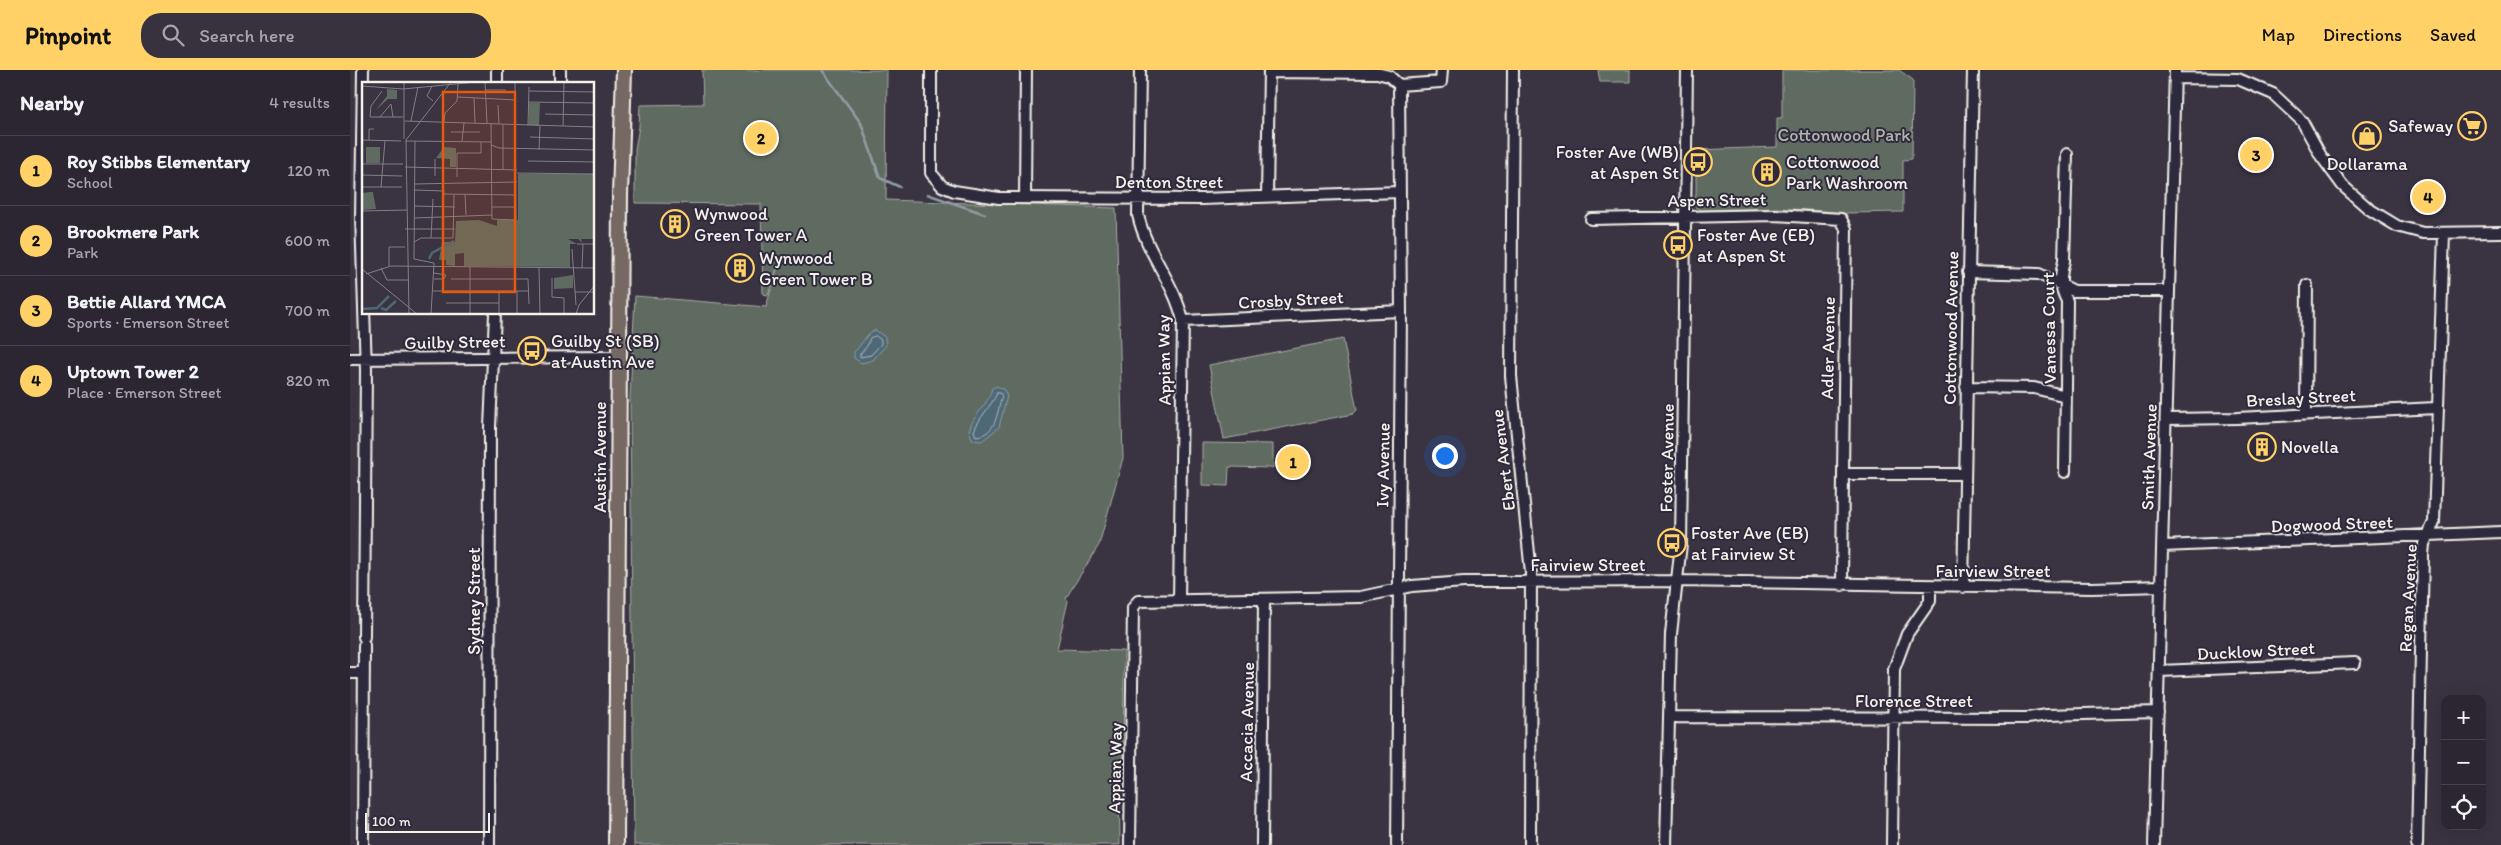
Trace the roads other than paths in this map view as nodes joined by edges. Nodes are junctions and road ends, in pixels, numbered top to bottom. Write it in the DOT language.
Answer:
graph roads {
  1 [pos="624,70"];
  2 [pos="931,70"];
  3 [pos="1026,70"];
  4 [pos="1140,70"];
  5 [pos="1442,70"];
  6 [pos="1513,70"];
  7 [pos="1688,70"];
  8 [pos="1973,70"];
  9 [pos="1269,71"];
  10 [pos="2175,74"];
  11 [pos="1399,85"];
  12 [pos="362,143"];
  13 [pos="2067,154"];
  14 [pos="1399,192"];
  15 [pos="1267,197"];
  16 [pos="1025,198"];
  17 [pos="1137,199"];
  18 [pos="1686,216"];
  19 [pos="1590,219"];
  20 [pos="1843,222"];
  21 [pos="2501,232"];
  22 [pos="2444,234"];
  23 [pos="362,252"];
  24 [pos="1968,272"];
  25 [pos="2060,284"];
  26 [pos="2308,286"];
  27 [pos="2169,291"];
  28 [pos="1401,312"];
  29 [pos="364,315"];
  30 [pos="495,315"];
  31 [pos="1183,321"];
  32 [pos="494,357"];
  33 [pos="620,357"];
  34 [pos="350,359"];
  35 [pos="365,359"];
  36 [pos="1966,387"];
  37 [pos="2066,396"];
  38 [pos="2436,408"];
  39 [pos="2306,414"];
  40 [pos="2167,419"];
  41 [pos="2065,472"];
  42 [pos="1843,474"];
  43 [pos="1964,474"];
  44 [pos="2501,532"];
  45 [pos="2428,536"];
  46 [pos="2163,546"];
  47 [pos="1532,581"];
  48 [pos="1678,581"];
  49 [pos="1842,585"];
  50 [pos="1930,586"];
  51 [pos="1963,586"];
  52 [pos="2162,586"];
  53 [pos="1398,590"];
  54 [pos="1264,599"];
  55 [pos="1179,600"];
  56 [pos="1136,602"];
  57 [pos="2355,663"];
  58 [pos="2159,671"];
  59 [pos="350,673"];
  60 [pos="364,673"];
  61 [pos="2158,712"];
  62 [pos="1669,717"];
  63 [pos="1894,718"];
  64 [pos="363,845"];
  65 [pos="489,845"];
  66 [pos="616,845"];
  67 [pos="1130,845"];
  68 [pos="1262,845"];
  69 [pos="1396,845"];
  70 [pos="1530,845"];
  71 [pos="1666,845"];
  72 [pos="1892,845"];
  73 [pos="2154,845"];
  74 [pos="2417,845"];
  1 -- 33 [label="main road, Austin Avenue"];
  2 -- 16 [label="street, Denton Street"];
  3 -- 16 [label="street"];
  4 -- 17 [label="street, Appian Way"];
  5 -- 11 [label="street"];
  6 -- 47 [label="street, Ebert Avenue"];
  7 -- 18 [label="street, Foster Avenue"];
  8 -- 24 [label="street, Cottonwood Avenue"];
  9 -- 11 [label="street"];
  9 -- 15 [label="street"];
  10 -- 22 [label="street"];
  10 -- 27 [label="street, Smith Avenue"];
  11 -- 14 [label="street, Ivy Avenue"];
  12 -- 23 [label="street"];
  13 -- 25 [label="street, Vanessa Court"];
  14 -- 15 [label="street, Denton Street"];
  14 -- 28 [label="street, Ivy Avenue"];
  15 -- 17 [label="street, Denton Street"];
  16 -- 17 [label="street, Denton Street"];
  17 -- 31 [label="street, Appian Way"];
  18 -- 19 [label="street, Aspen Street"];
  18 -- 20 [label="street, Aspen Street"];
  18 -- 48 [label="street, Foster Avenue"];
  20 -- 42 [label="street, Adler Avenue"];
  21 -- 22 [label="street"];
  22 -- 38 [label="street, Regan Avenue"];
  24 -- 25 [label="street"];
  24 -- 36 [label="street, Cottonwood Avenue"];
  25 -- 27 [label="street"];
  25 -- 37 [label="street, Vanessa Court"];
  26 -- 39 [label="street"];
  27 -- 40 [label="street, Smith Avenue"];
  28 -- 31 [label="street, Crosby Street"];
  28 -- 53 [label="street, Ivy Avenue"];
  29 -- 35 [label="street"];
  30 -- 32 [label="street, Sydney Street"];
  31 -- 55 [label="street, Appian Way"];
  32 -- 33 [label="street, Guilby Street"];
  32 -- 35 [label="street, Guilby Street"];
  32 -- 65 [label="street, Sydney Street"];
  33 -- 66 [label="main road, Austin Avenue"];
  34 -- 35 [label="street, Guilby Street"];
  35 -- 60 [label="street"];
  36 -- 37 [label="street"];
  36 -- 43 [label="street, Cottonwood Avenue"];
  37 -- 41 [label="street, Vanessa Court"];
  38 -- 39 [label="street, Breslay Street"];
  38 -- 45 [label="street, Regan Avenue"];
  39 -- 40 [label="street, Breslay Street"];
  40 -- 46 [label="street, Smith Avenue"];
  42 -- 43 [label="street"];
  42 -- 49 [label="street, Adler Avenue"];
  43 -- 51 [label="street, Cottonwood Avenue"];
  44 -- 45 [label="street, Dogwood Street"];
  45 -- 46 [label="street, Dogwood Street"];
  45 -- 74 [label="street, Regan Avenue"];
  46 -- 52 [label="street, Smith Avenue"];
  47 -- 48 [label="street, Fairview Street"];
  47 -- 53 [label="street, Fairview Street"];
  47 -- 70 [label="street, Ebert Avenue"];
  48 -- 49 [label="street, Fairview Street"];
  48 -- 62 [label="street, Foster Avenue"];
  49 -- 50 [label="street, Fairview Street"];
  50 -- 51 [label="street, Fairview Street"];
  50 -- 63 [label="street"];
  51 -- 52 [label="street, Fairview Street"];
  52 -- 58 [label="street, Smith Avenue"];
  53 -- 54 [label="street, Fairview Street"];
  53 -- 69 [label="street, Ivy Avenue"];
  54 -- 55 [label="street, Fairview Street"];
  54 -- 68 [label="street, Accacia Avenue"];
  55 -- 56 [label="street, Fairview Street"];
  56 -- 67 [label="street, Appian Way"];
  57 -- 58 [label="street, Ducklow Street"];
  58 -- 61 [label="street, Smith Avenue"];
  59 -- 60 [label="street"];
  60 -- 64 [label="street"];
  61 -- 63 [label="street, Florence Street"];
  61 -- 73 [label="street, Smith Avenue"];
  62 -- 63 [label="street, Florence Street"];
  62 -- 71 [label="street, Foster Avenue"];
  63 -- 72 [label="street"];
}
